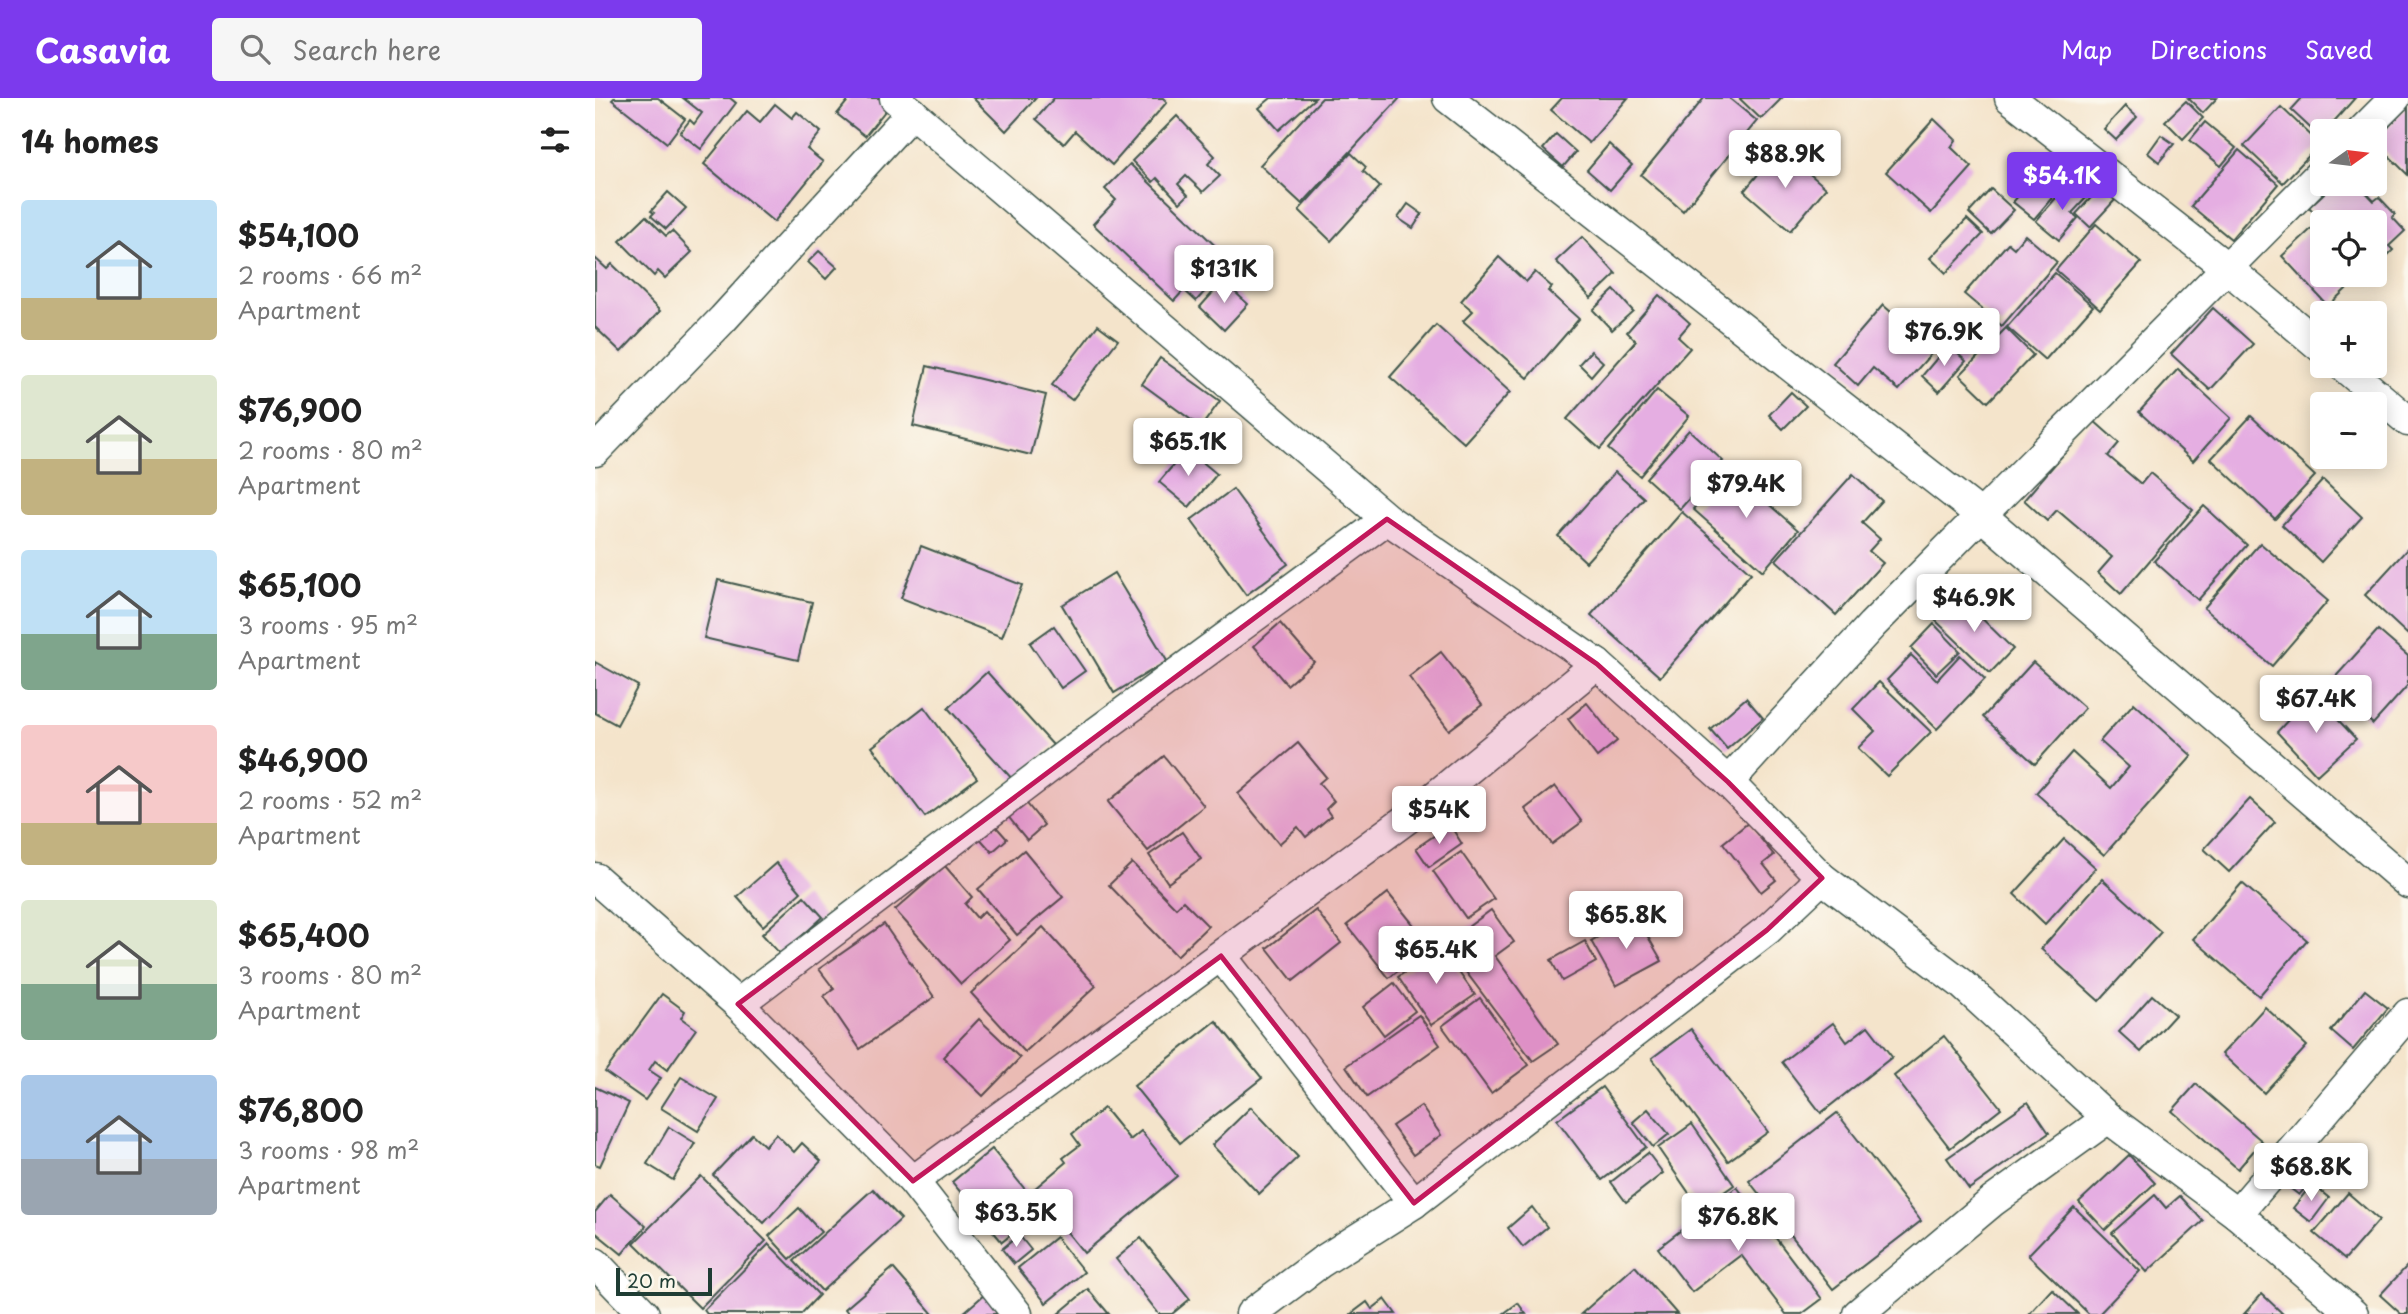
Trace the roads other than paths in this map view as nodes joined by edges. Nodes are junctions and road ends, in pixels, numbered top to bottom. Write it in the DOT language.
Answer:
graph roads {
  1 [pos="1448,98"];
  2 [pos="2010,98"];
  3 [pos="2395,98"];
  4 [pos="903,105"];
  5 [pos="2375,119"];
  6 [pos="2310,184"];
  7 [pos="2226,267"];
  8 [pos="2310,338"];
  9 [pos="2357,378"];
  10 [pos="2408,421"];
  11 [pos="595,451"];
  12 [pos="1981,515"];
  13 [pos="1387,519"];
  14 [pos="1597,664"];
  15 [pos="1728,782"];
  16 [pos="595,878"];
  17 [pos="1822,878"];
  18 [pos="2408,883"];
  19 [pos="1221,956"];
  20 [pos="738,1004"];
  21 [pos="2408,1014"];
  22 [pos="2108,1118"];
  23 [pos="913,1181"];
  24 [pos="1414,1203"];
  25 [pos="2237,1214"];
  26 [pos="598,1274"];
  27 [pos="643,1314"];
  28 [pos="1017,1314"];
  29 [pos="1251,1314"];
  30 [pos="1858,1314"];
  31 [pos="2353,1314"];
  1 -- 12 [label="street"];
  2 -- 7 [label="street"];
  3 -- 5 [label="street"];
  4 -- 11 [label="street"];
  4 -- 13 [label="street"];
  6 -- 7 [label="street"];
  7 -- 8 [label="street"];
  7 -- 12 [label="street"];
  9 -- 10 [label="street"];
  12 -- 15 [label="street"];
  12 -- 18 [label="street"];
  13 -- 14 [label="street"];
  13 -- 20 [label="street"];
  14 -- 15 [label="street"];
  14 -- 19 [label="street"];
  15 -- 17 [label="street"];
  16 -- 20 [label="street"];
  17 -- 22 [label="street"];
  17 -- 24 [label="street"];
  19 -- 23 [label="street"];
  19 -- 24 [label="street"];
  20 -- 23 [label="street"];
  21 -- 25 [label="street"];
  22 -- 25 [label="street"];
  22 -- 30 [label="street"];
  23 -- 28 [label="street"];
  24 -- 29 [label="street"];
  25 -- 31 [label="street"];
  26 -- 27 [label="street"];
}
